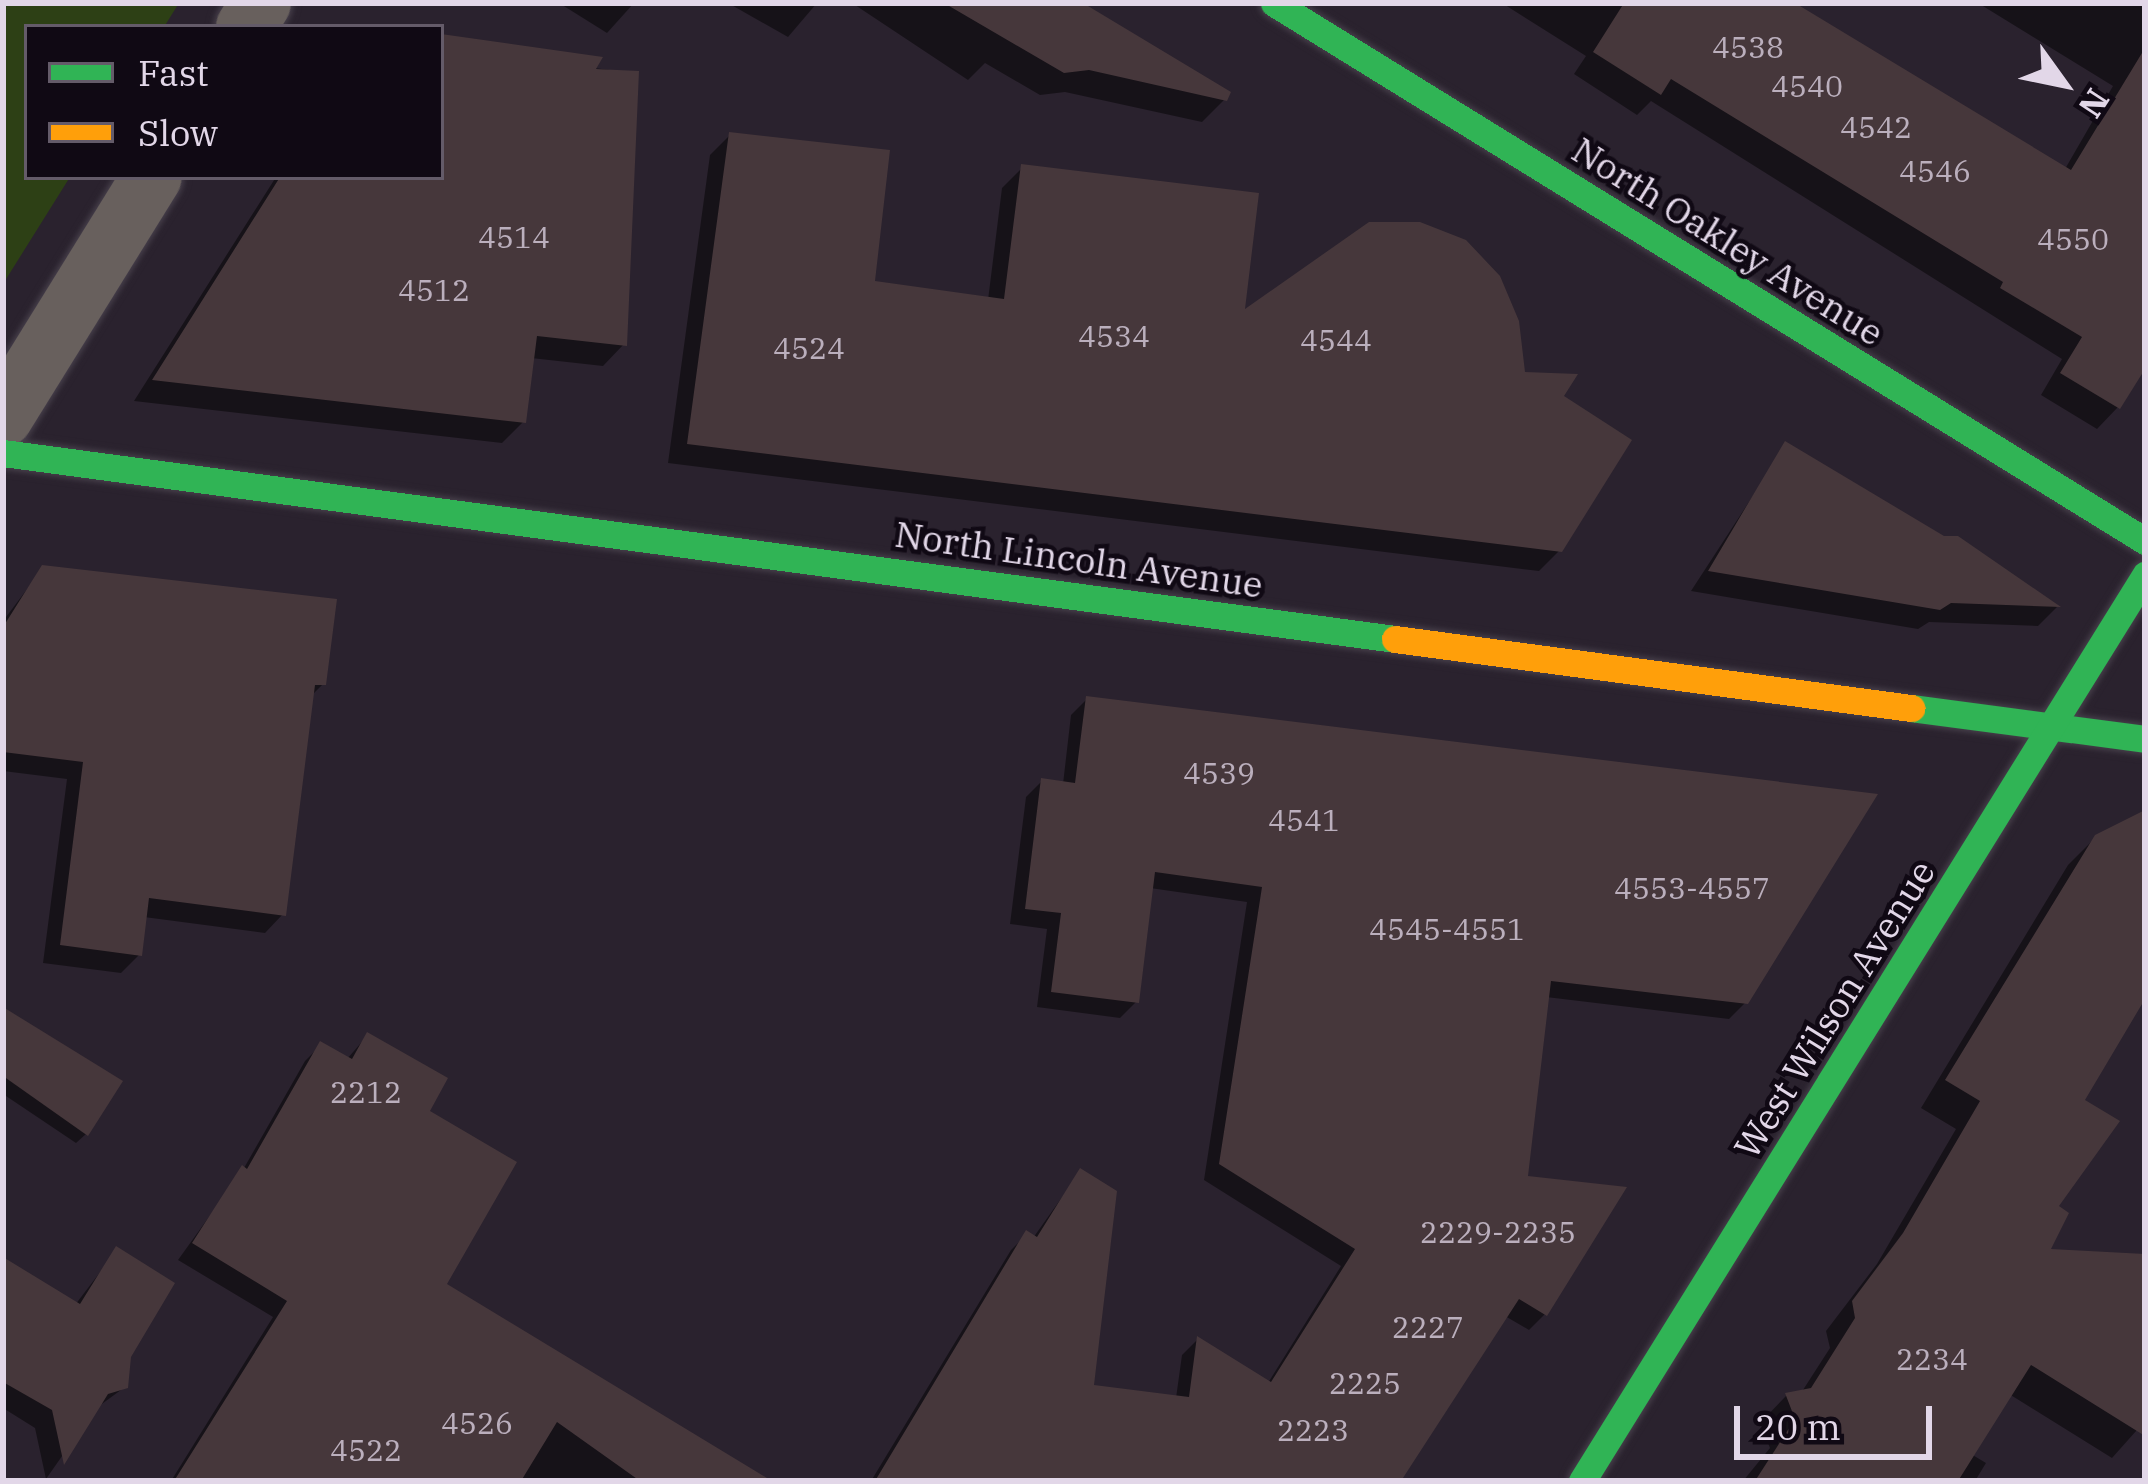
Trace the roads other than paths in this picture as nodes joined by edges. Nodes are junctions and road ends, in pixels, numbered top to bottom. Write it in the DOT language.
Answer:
graph roads {
  1 [pos="1274,3"];
  2 [pos="150,180"];
  3 [pos="3,417"];
  4 [pos="3,453"];
  5 [pos="2145,541"];
  6 [pos="2145,574"];
  7 [pos="2052,725"];
  8 [pos="2145,739"];
  9 [pos="1582,1481"];
  1 -- 5 [label="main road, North Oakley Avenue"];
  2 -- 3 [label="street"];
  4 -- 7 [label="main road, North Lincoln Avenue"];
  6 -- 7 [label="main road, West Wilson Avenue"];
  7 -- 8 [label="main road, North Lincoln Avenue"];
  7 -- 9 [label="main road, West Wilson Avenue"];
}
